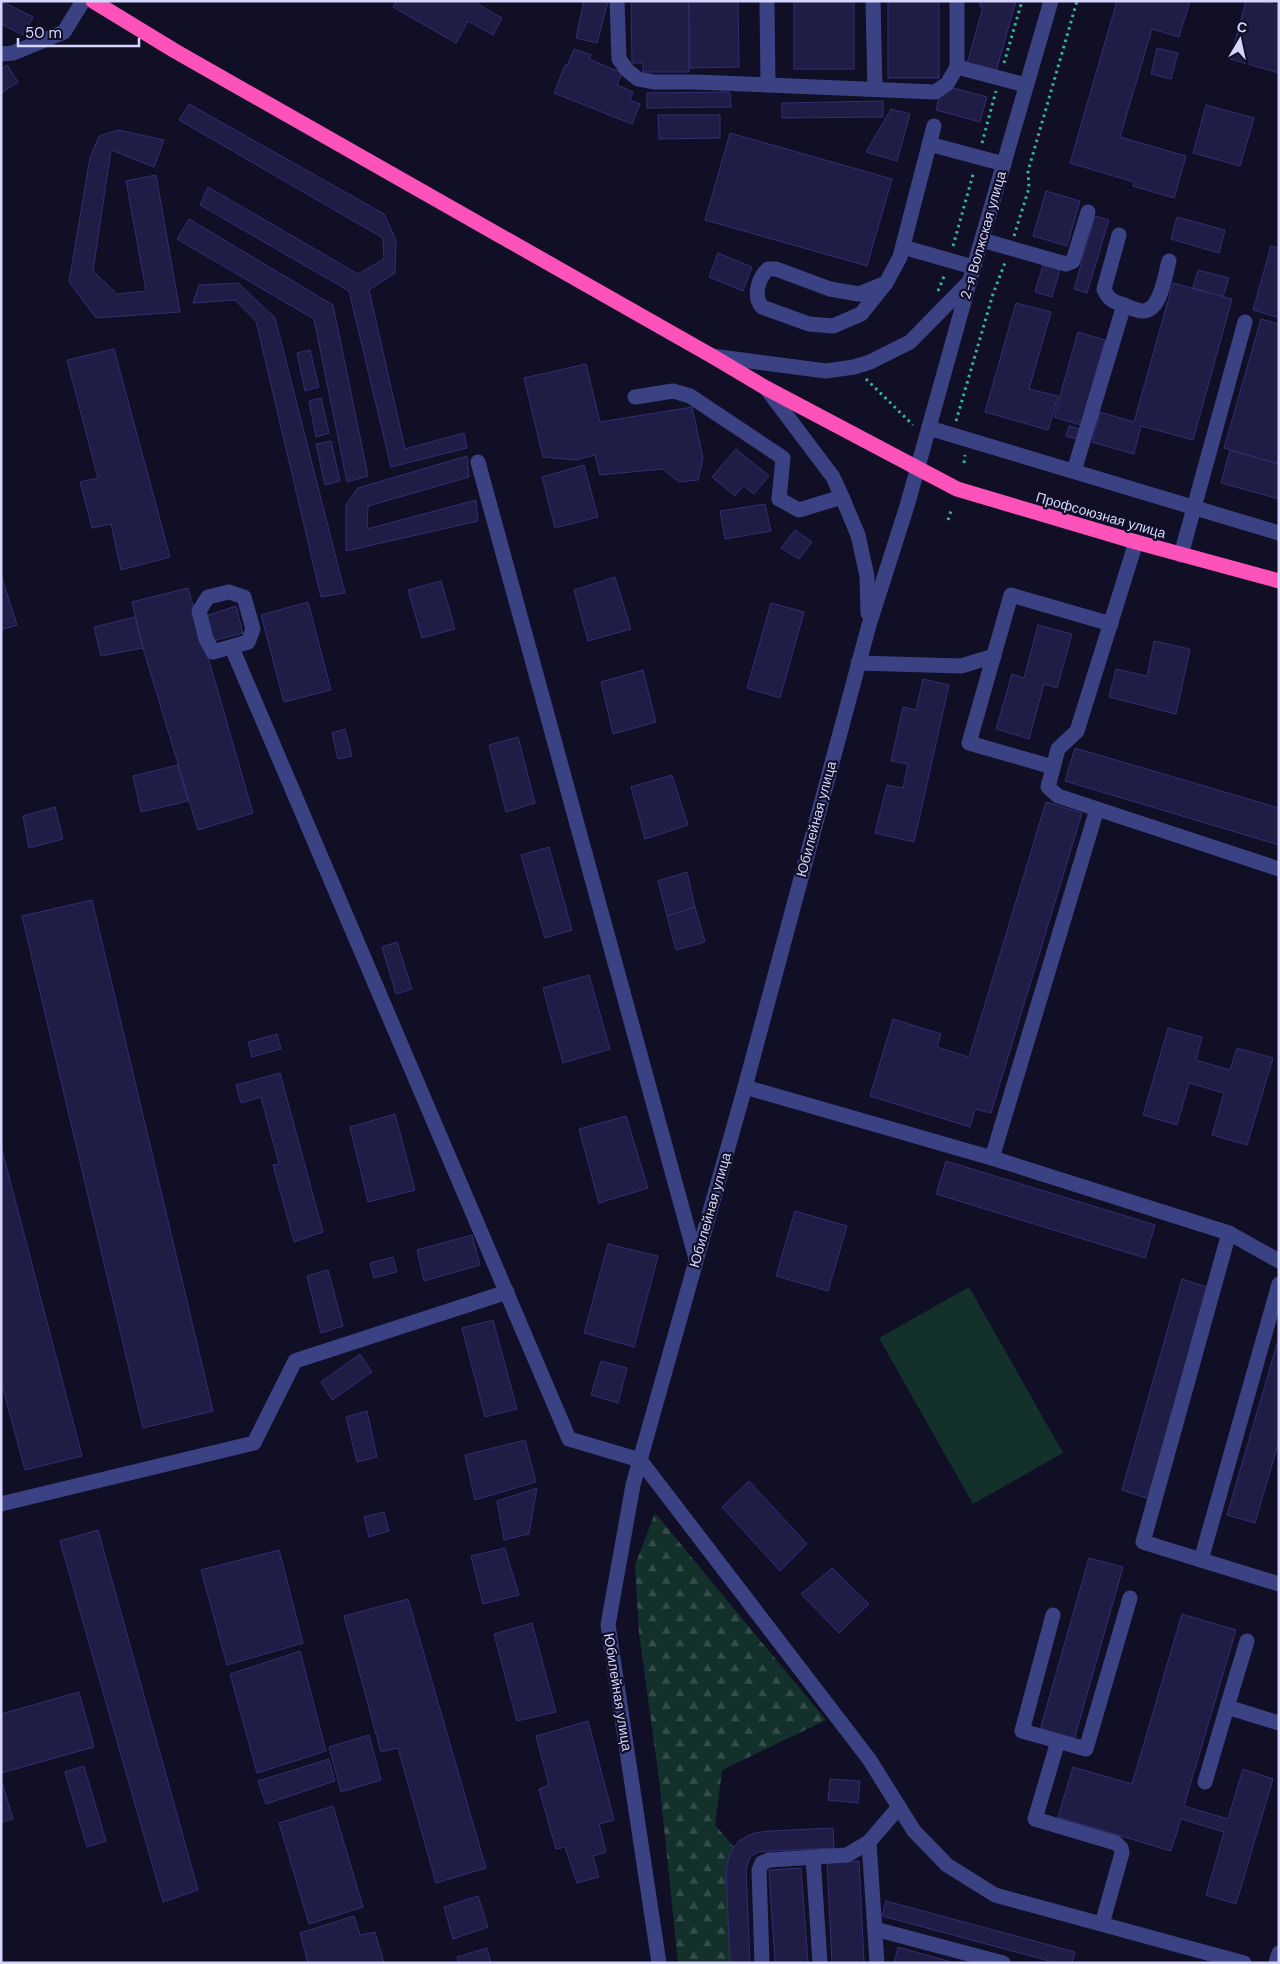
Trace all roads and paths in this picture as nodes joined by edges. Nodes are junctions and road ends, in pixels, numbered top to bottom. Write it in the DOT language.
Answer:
graph roads {
  1 [pos="84,1"];
  2 [pos="93,1"];
  3 [pos="617,1"];
  4 [pos="767,1"];
  5 [pos="873,1"];
  6 [pos="957,1"];
  7 [pos="1022,1"];
  8 [pos="1050,1"];
  9 [pos="1078,1"];
  10 [pos="1,54"];
  11 [pos="957,67"];
  12 [pos="1000,78"];
  13 [pos="768,85"];
  14 [pos="1026,85"];
  15 [pos="875,89"];
  16 [pos="934,126"];
  17 [pos="929,144"];
  18 [pos="978,156"];
  19 [pos="1004,164"];
  20 [pos="1088,212"];
  21 [pos="1119,235"];
  22 [pos="982,240"];
  23 [pos="903,247"];
  24 [pos="1011,248"];
  25 [pos="950,261"];
  26 [pos="1169,261"];
  27 [pos="972,274"];
  28 [pos="886,283"];
  29 [pos="935,297"];
  30 [pos="1124,305"];
  31 [pos="1245,322"];
  32 [pos="712,356"];
  33 [pos="865,378"];
  34 [pos="766,388"];
  35 [pos="635,397"];
  36 [pos="914,426"];
  37 [pos="929,428"];
  38 [pos="952,435"];
  39 [pos="966,455"];
  40 [pos="478,462"];
  41 [pos="964,463"];
  42 [pos="918,470"];
  43 [pos="1074,471"];
  44 [pos="842,497"];
  45 [pos="1194,508"];
  46 [pos="951,511"];
  47 [pos="948,520"];
  48 [pos="1279,533"];
  49 [pos="1136,542"];
  50 [pos="1181,555"];
  51 [pos="1279,581"];
  52 [pos="1110,624"];
  53 [pos="869,625"];
  54 [pos="232,648"];
  55 [pos="994,656"];
  56 [pos="858,662"];
  57 [pos="1053,767"];
  58 [pos="1097,809"];
  59 [pos="1279,869"];
  60 [pos="745,1086"];
  61 [pos="992,1158"];
  62 [pos="1229,1233"];
  63 [pos="696,1260"];
  64 [pos="1279,1261"];
  65 [pos="1279,1284"];
  66 [pos="507,1292"];
  67 [pos="640,1460"];
  68 [pos="1,1504"];
  69 [pos="1201,1560"];
  70 [pos="1279,1584"];
  71 [pos="1130,1598"];
  72 [pos="1053,1615"];
  73 [pos="1247,1641"];
  74 [pos="1227,1708"];
  75 [pos="1279,1722"];
  76 [pos="1058,1741"];
  77 [pos="1205,1782"];
  78 [pos="899,1807"];
  79 [pos="869,1842"];
  80 [pos="813,1857"];
  81 [pos="1102,1924"];
  82 [pos="875,1929"];
  83 [pos="1279,1952"];
  84 [pos="1211,1959"];
  85 [pos="659,1963"];
  86 [pos="762,1963"];
  87 [pos="820,1963"];
  88 [pos="877,1963"];
  89 [pos="1003,1963"];
  90 [pos="1244,1963"];
  91 [pos="1276,1963"];
  1 -- 10 [label="street"];
  2 -- 32 [label="highway, Профсоюзная улица"];
  3 -- 13 [label="street"];
  4 -- 13 [label="street"];
  5 -- 15 [label="street"];
  6 -- 11 [label="street"];
  7 -- 12 [label="path"];
  8 -- 14 [label="street, 2-я Волжская улица"];
  9 -- 24 [label="path"];
  11 -- 12 [label="street"];
  11 -- 15 [label="street"];
  12 -- 14 [label="street"];
  12 -- 18 [label="path"];
  13 -- 15 [label="street"];
  14 -- 19 [label="street, 2-я Волжская улица"];
  16 -- 17 [label="street"];
  17 -- 18 [label="street"];
  17 -- 23 [label="street"];
  18 -- 19 [label="street"];
  18 -- 25 [label="path"];
  19 -- 22 [label="street, 2-я Волжская улица"];
  20 -- 24 [label="street"];
  21 -- 30 [label="street"];
  22 -- 24 [label="street"];
  22 -- 27 [label="street, 2-я Волжская улица"];
  23 -- 25 [label="street"];
  23 -- 28 [label="street"];
  24 -- 38 [label="path"];
  25 -- 27 [label="street"];
  25 -- 29 [label="path"];
  26 -- 30 [label="street"];
  27 -- 32 [label="street"];
  27 -- 37 [label="street, 2-я Волжская улица"];
  28 -- 28 [label="street"];
  30 -- 43 [label="street"];
  31 -- 45 [label="street"];
  32 -- 34 [label="highway, Профсоюзная улица"];
  33 -- 36 [label="path"];
  34 -- 42 [label="highway, Профсоюзная улица"];
  34 -- 44 [label="street"];
  35 -- 44 [label="street"];
  37 -- 38 [label="street"];
  37 -- 42 [label="street, 2-я Волжская улица"];
  38 -- 43 [label="street"];
  39 -- 41 [label="path"];
  40 -- 63 [label="street"];
  42 -- 49 [label="highway, Профсоюзная улица"];
  42 -- 53 [label="street, Юбилейная улица"];
  43 -- 45 [label="street"];
  44 -- 53 [label="street"];
  45 -- 48 [label="street"];
  45 -- 50 [label="street"];
  46 -- 47 [label="path"];
  49 -- 50 [label="highway, Профсоюзная улица"];
  49 -- 52 [label="street"];
  50 -- 51 [label="highway, Профсоюзная улица"];
  52 -- 55 [label="street"];
  52 -- 57 [label="street"];
  53 -- 56 [label="street, Юбилейная улица"];
  54 -- 66 [label="street"];
  55 -- 56 [label="street"];
  55 -- 57 [label="street"];
  56 -- 60 [label="street, Юбилейная улица"];
  57 -- 58 [label="street"];
  58 -- 59 [label="street"];
  58 -- 61 [label="street"];
  60 -- 61 [label="street"];
  60 -- 63 [label="street, Юбилейная улица"];
  61 -- 62 [label="street"];
  62 -- 64 [label="street"];
  62 -- 69 [label="street"];
  63 -- 67 [label="street, Юбилейная улица"];
  65 -- 69 [label="street"];
  66 -- 67 [label="street"];
  66 -- 68 [label="street"];
  67 -- 78 [label="street"];
  67 -- 85 [label="street, Юбилейная улица"];
  69 -- 70 [label="street"];
  71 -- 76 [label="street"];
  72 -- 76 [label="street"];
  73 -- 74 [label="street"];
  74 -- 75 [label="street"];
  74 -- 77 [label="street"];
  76 -- 81 [label="street"];
  78 -- 79 [label="street"];
  78 -- 81 [label="street"];
  79 -- 80 [label="street"];
  79 -- 82 [label="street"];
  80 -- 86 [label="street"];
  80 -- 87 [label="street"];
  81 -- 84 [label="street"];
  82 -- 88 [label="street"];
  82 -- 89 [label="street"];
  83 -- 91 [label="street"];
  84 -- 90 [label="street"];
}
